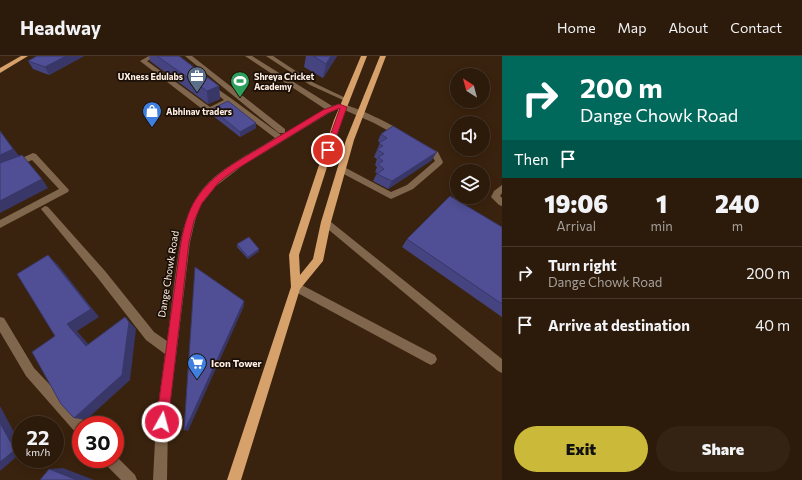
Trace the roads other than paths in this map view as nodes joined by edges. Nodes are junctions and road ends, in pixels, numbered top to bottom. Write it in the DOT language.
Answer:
graph roads {
  1 [pos="25,56"];
  2 [pos="154,56"];
  3 [pos="188,56"];
  4 [pos="248,56"];
  5 [pos="269,56"];
  6 [pos="364,56"];
  7 [pos="383,56"];
  8 [pos="0,72"];
  9 [pos="206,83"];
  10 [pos="230,100"];
  11 [pos="345,103"];
  12 [pos="331,109"];
  13 [pos="361,114"];
  14 [pos="284,137"];
  15 [pos="341,169"];
  16 [pos="0,170"];
  17 [pos="502,188"];
  18 [pos="502,203"];
  19 [pos="46,209"];
  20 [pos="326,222"];
  21 [pos="0,224"];
  22 [pos="296,287"];
  23 [pos="0,322"];
  24 [pos="170,351"];
  25 [pos="431,359"];
  26 [pos="502,367"];
  27 [pos="72,418"];
  28 [pos="119,468"];
  29 [pos="130,480"];
  30 [pos="160,480"];
  31 [pos="234,480"];
  1 -- 8 [label="main road"];
  2 -- 10 [label="street"];
  3 -- 14 [label="street"];
  4 -- 12 [label="street"];
  5 -- 11 [label="street"];
  6 -- 11 [label="main road"];
  7 -- 13 [label="main road"];
  9 -- 10 [label="street"];
  10 -- 14 [label="street"];
  11 -- 12 [label="street, Dange Chowk Road"];
  11 -- 13 [label="street"];
  11 -- 22 [label="main road"];
  12 -- 14 [label="street, Dange Chowk Road"];
  13 -- 15 [label="main road"];
  13 -- 15 [label="street"];
  14 -- 24 [label="street, Dange Chowk Road"];
  15 -- 20 [label="main road"];
  16 -- 21 [label="street"];
  17 -- 18 [label="street"];
  19 -- 24 [label="street"];
  20 -- 22 [label="main road"];
  20 -- 26 [label="street"];
  22 -- 25 [label="street"];
  22 -- 31 [label="main road"];
  23 -- 27 [label="street"];
  24 -- 30 [label="street, Dange Chowk Road"];
  28 -- 29 [label="street"];
}
